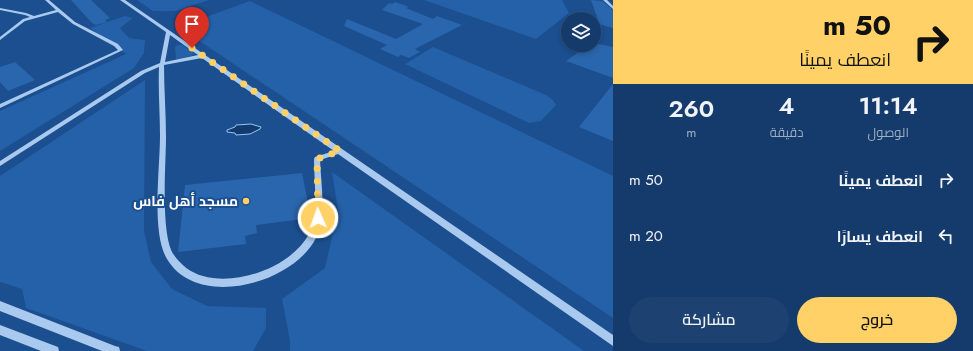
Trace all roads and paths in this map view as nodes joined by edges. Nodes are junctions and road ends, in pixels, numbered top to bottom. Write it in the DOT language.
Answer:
graph roads {
  1 [pos="47,0"];
  2 [pos="122,0"];
  3 [pos="605,0"];
  4 [pos="613,8"];
  5 [pos="0,9"];
  6 [pos="59,10"];
  7 [pos="33,17"];
  8 [pos="168,32"];
  9 [pos="0,39"];
  10 [pos="203,56"];
  11 [pos="162,64"];
  12 [pos="0,106"];
  13 [pos="340,151"];
  14 [pos="0,164"];
  15 [pos="0,306"];
  16 [pos="0,330"];
  17 [pos="613,341"];
  18 [pos="54,351"];
  19 [pos="115,351"];
  1 -- 6 [label="street"];
  2 -- 8 [label="street"];
  3 -- 4 [label="street"];
  5 -- 7 [label="street"];
  6 -- 7 [label="street"];
  6 -- 12 [label="street"];
  7 -- 9 [label="street"];
  8 -- 10 [label="street"];
  8 -- 11 [label="street"];
  10 -- 11 [label="street"];
  10 -- 13 [label="street"];
  11 -- 13 [label="street"];
  11 -- 14 [label="street"];
  13 -- 17 [label="street"];
  15 -- 19 [label="street"];
  16 -- 18 [label="street"];
}
